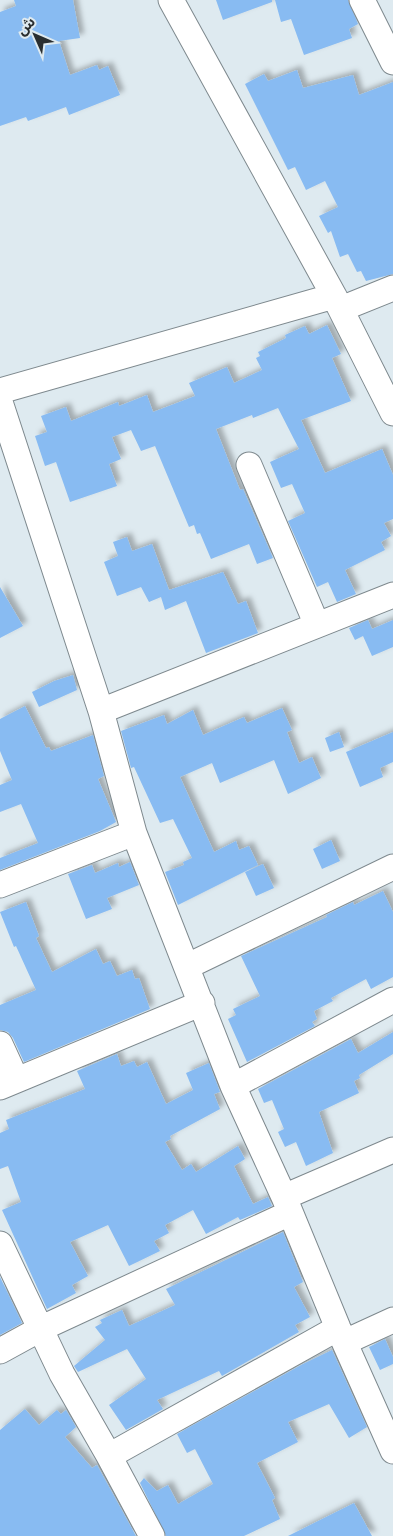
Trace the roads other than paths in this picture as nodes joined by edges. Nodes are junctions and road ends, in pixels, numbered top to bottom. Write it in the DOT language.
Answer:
graph roads {
  1 [pos="170,0"];
  2 [pos="362,0"];
  3 [pos="393,62"];
  4 [pos="393,288"];
  5 [pos="338,303"];
  6 [pos="0,391"];
  7 [pos="0,402"];
  8 [pos="393,413"];
  9 [pos="7,448"];
  10 [pos="249,464"];
  11 [pos="393,595"];
  12 [pos="317,625"];
  13 [pos="101,711"];
  14 [pos="134,833"];
  15 [pos="393,867"];
  16 [pos="0,884"];
  17 [pos="188,966"];
  18 [pos="393,1000"];
  19 [pos="202,1003"];
  20 [pos="0,1044"];
  21 [pos="8,1083"];
  22 [pos="233,1086"];
  23 [pos="393,1150"];
  24 [pos="287,1205"];
  25 [pos="0,1244"];
  26 [pos="393,1320"];
  27 [pos="42,1328"];
  28 [pos="342,1335"];
  29 [pos="0,1351"];
  30 [pos="393,1451"];
  31 [pos="109,1456"];
  32 [pos="152,1536"];
  1 -- 5 [label="street"];
  2 -- 3 [label="street"];
  4 -- 5 [label="street"];
  5 -- 6 [label="street"];
  5 -- 8 [label="street"];
  7 -- 9 [label="street"];
  9 -- 13 [label="street"];
  10 -- 12 [label="street"];
  11 -- 12 [label="street"];
  12 -- 13 [label="street"];
  13 -- 14 [label="street"];
  14 -- 16 [label="street"];
  14 -- 17 [label="street"];
  15 -- 17 [label="street"];
  17 -- 19 [label="street"];
  18 -- 22 [label="street"];
  19 -- 21 [label="street"];
  19 -- 22 [label="street"];
  20 -- 21 [label="street"];
  22 -- 24 [label="street"];
  23 -- 24 [label="street"];
  24 -- 27 [label="street"];
  24 -- 28 [label="street"];
  25 -- 27 [label="street"];
  26 -- 28 [label="street"];
  27 -- 29 [label="street"];
  27 -- 31 [label="street"];
  28 -- 30 [label="street"];
  28 -- 31 [label="street"];
  31 -- 32 [label="street"];
}
